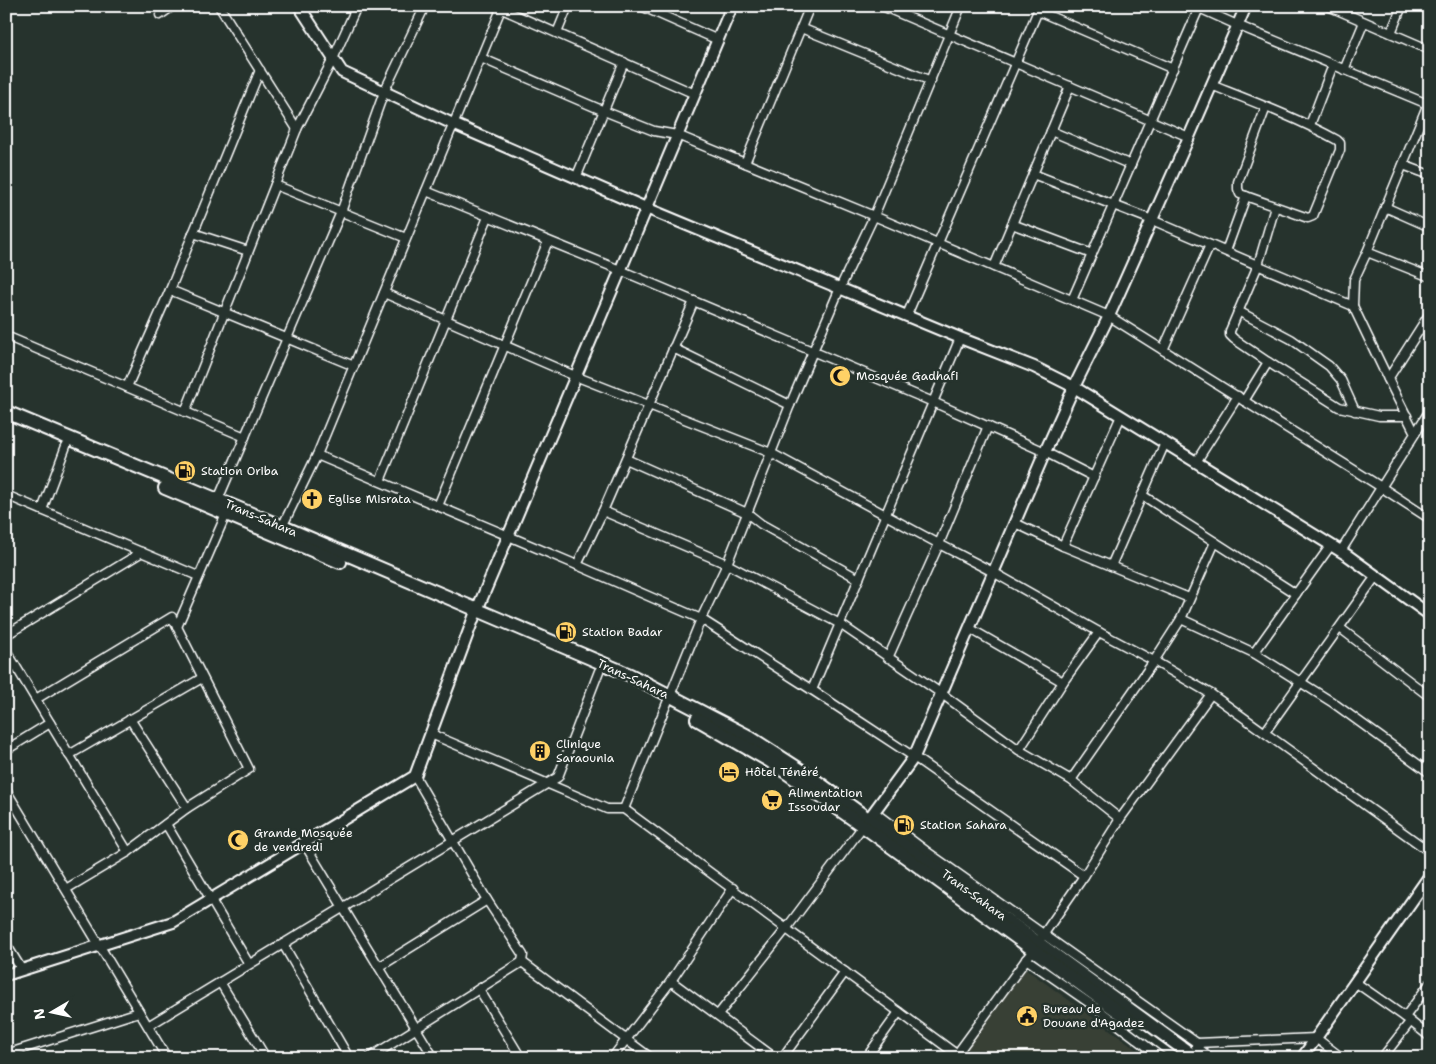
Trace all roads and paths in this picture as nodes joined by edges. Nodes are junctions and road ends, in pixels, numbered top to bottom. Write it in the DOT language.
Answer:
graph roads {
  1 [pos="173,6"];
  2 [pos="219,6"];
  3 [pos="300,6"];
  4 [pos="357,6"];
  5 [pos="425,6"];
  6 [pos="568,6"];
  7 [pos="641,6"];
  8 [pos="732,6"];
  9 [pos="810,6"];
  10 [pos="882,6"];
  11 [pos="961,6"];
  12 [pos="1246,6"];
  13 [pos="1328,6"];
  14 [pos="1402,6"];
  15 [pos="1198,7"];
  16 [pos="498,8"];
  17 [pos="655,9"];
  18 [pos="1038,9"];
  19 [pos="160,15"];
  20 [pos="1364,22"];
  21 [pos="1237,25"];
  22 [pos="801,28"];
  23 [pos="557,33"];
  24 [pos="1391,33"];
  25 [pos="950,35"];
  26 [pos="718,40"];
  27 [pos="1430,50"];
  28 [pos="481,58"];
  29 [pos="333,59"];
  30 [pos="624,62"];
  31 [pos="1015,63"];
  32 [pos="1333,65"];
  33 [pos="1173,68"];
  34 [pos="260,70"];
  35 [pos="1344,70"];
  36 [pos="931,81"];
  37 [pos="1212,85"];
  38 [pos="1070,86"];
  39 [pos="384,92"];
  40 [pos="695,94"];
  41 [pos="1429,103"];
  42 [pos="1266,107"];
  43 [pos="604,111"];
  44 [pos="1150,121"];
  45 [pos="453,124"];
  46 [pos="1310,125"];
  47 [pos="297,129"];
  48 [pos="1051,131"];
  49 [pos="677,135"];
  50 [pos="1189,137"];
  51 [pos="745,163"];
  52 [pos="1403,164"];
  53 [pos="1131,166"];
  54 [pos="1033,174"];
  55 [pos="1430,175"];
  56 [pos="576,178"];
  57 [pos="275,185"];
  58 [pos="426,191"];
  59 [pos="1246,196"];
  60 [pos="1114,205"];
  61 [pos="1275,207"];
  62 [pos="1385,207"];
  63 [pos="646,208"];
  64 [pos="342,212"];
  65 [pos="488,216"];
  66 [pos="874,216"];
  67 [pos="1152,220"];
  68 [pos="1012,224"];
  69 [pos="1430,227"];
  70 [pos="193,233"];
  71 [pos="406,238"];
  72 [pos="548,241"];
  73 [pos="938,243"];
  74 [pos="1210,244"];
  75 [pos="248,251"];
  76 [pos="1226,251"];
  77 [pos="1367,252"];
  78 [pos="1092,254"];
  79 [pos="1258,265"];
  80 [pos="994,267"];
  81 [pos="620,270"];
  82 [pos="1430,277"];
  83 [pos="840,288"];
  84 [pos="170,290"];
  85 [pos="384,293"];
  86 [pos="1072,300"];
  87 [pos="694,301"];
  88 [pos="1353,306"];
  89 [pos="1238,311"];
  90 [pos="224,313"];
  91 [pos="1430,313"];
  92 [pos="907,316"];
  93 [pos="1109,316"];
  94 [pos="446,320"];
  95 [pos="6,336"];
  96 [pos="960,338"];
  97 [pos="287,339"];
  98 [pos="504,345"];
  99 [pos="673,348"];
  100 [pos="1163,350"];
  101 [pos="812,352"];
  102 [pos="1268,362"];
  103 [pos="354,366"];
  104 [pos="576,376"];
  105 [pos="1388,379"];
  106 [pos="127,387"];
  107 [pos="1074,387"];
  108 [pos="1241,398"];
  109 [pos="933,402"];
  110 [pos="790,405"];
  111 [pos="649,406"];
  112 [pos="1355,411"];
  113 [pos="185,412"];
  114 [pos="1429,413"];
  115 [pos="1121,416"];
  116 [pos="1407,416"];
  117 [pos="11,418"];
  118 [pos="988,426"];
  119 [pos="1415,432"];
  120 [pos="245,437"];
  121 [pos="1165,443"];
  122 [pos="75,447"];
  123 [pos="771,452"];
  124 [pos="1045,452"];
  125 [pos="317,455"];
  126 [pos="626,459"];
  127 [pos="1196,462"];
  128 [pos="1094,477"];
  129 [pos="380,481"];
  130 [pos="1382,487"];
  131 [pos="6,495"];
  132 [pos="1142,495"];
  133 [pos="438,506"];
  134 [pos="222,507"];
  135 [pos="42,510"];
  136 [pos="603,511"];
  137 [pos="747,513"];
  138 [pos="885,516"];
  139 [pos="1430,519"];
  140 [pos="1014,523"];
  141 [pos="282,527"];
  142 [pos="508,536"];
  143 [pos="1215,542"];
  144 [pos="939,544"];
  145 [pos="313,545"];
  146 [pos="1331,545"];
  147 [pos="1062,546"];
  148 [pos="1341,551"];
  149 [pos="142,552"];
  150 [pos="727,564"];
  151 [pos="577,565"];
  152 [pos="1111,566"];
  153 [pos="993,572"];
  154 [pos="198,576"];
  155 [pos="1376,576"];
  156 [pos="859,579"];
  157 [pos="1296,594"];
  158 [pos="1189,598"];
  159 [pos="475,614"];
  160 [pos="1430,615"];
  161 [pos="700,619"];
  162 [pos="1181,619"];
  163 [pos="840,624"];
  164 [pos="176,626"];
  165 [pos="970,628"];
  166 [pos="1340,628"];
  167 [pos="1099,632"];
  168 [pos="6,635"];
  169 [pos="6,650"];
  170 [pos="1254,653"];
  171 [pos="888,658"];
  172 [pos="582,660"];
  173 [pos="1154,661"];
  174 [pos="599,671"];
  175 [pos="202,678"];
  176 [pos="1063,682"];
  177 [pos="1301,683"];
  178 [pos="812,690"];
  179 [pos="942,694"];
  180 [pos="1211,694"];
  181 [pos="1430,697"];
  182 [pos="36,699"];
  183 [pos="668,699"];
  184 [pos="130,720"];
  185 [pos="50,723"];
  186 [pos="1265,732"];
  187 [pos="431,734"];
  188 [pos="6,750"];
  189 [pos="1019,750"];
  190 [pos="69,755"];
  191 [pos="914,757"];
  192 [pos="1430,774"];
  193 [pos="415,776"];
  194 [pos="1071,780"];
  195 [pos="545,783"];
  196 [pos="6,790"];
  197 [pos="9,800"];
  198 [pos="187,808"];
  199 [pos="624,809"];
  200 [pos="869,819"];
  201 [pos="1120,819"];
  202 [pos="166,824"];
  203 [pos="452,841"];
  204 [pos="304,843"];
  205 [pos="128,852"];
  206 [pos="1430,852"];
  207 [pos="1430,875"];
  208 [pos="1084,876"];
  209 [pos="733,888"];
  210 [pos="66,889"];
  211 [pos="210,900"];
  212 [pos="487,900"];
  213 [pos="343,907"];
  214 [pos="786,929"];
  215 [pos="6,944"];
  216 [pos="283,944"];
  217 [pos="99,945"];
  218 [pos="1035,946"];
  219 [pos="522,962"];
  220 [pos="249,964"];
  221 [pos="379,967"];
  222 [pos="22,970"];
  223 [pos="845,972"];
  224 [pos="6,975"];
  225 [pos="671,981"];
  226 [pos="220,982"];
  227 [pos="1355,982"];
  228 [pos="1430,983"];
  229 [pos="480,989"];
  230 [pos="139,1012"];
  231 [pos="899,1012"];
  232 [pos="718,1015"];
  233 [pos="1407,1019"];
  234 [pos="148,1026"];
  235 [pos="416,1028"];
  236 [pos="1430,1037"];
  237 [pos="1316,1038"];
  238 [pos="626,1039"];
  239 [pos="1197,1044"];
  240 [pos="6,1054"];
  241 [pos="955,1056"];
  242 [pos="167,1058"];
  243 [pos="266,1058"];
  244 [pos="349,1058"];
  245 [pos="369,1058"];
  246 [pos="434,1058"];
  247 [pos="521,1058"];
  248 [pos="612,1058"];
  249 [pos="651,1058"];
  250 [pos="775,1058"];
  251 [pos="782,1058"];
  252 [pos="866,1058"];
  253 [pos="1162,1058"];
  254 [pos="1183,1058"];
  255 [pos="1196,1058"];
  256 [pos="1210,1058"];
  257 [pos="1302,1058"];
  258 [pos="1342,1058"];
  259 [pos="1382,1058"];
  1 -- 19 [label="street"];
  2 -- 34 [label="street"];
  3 -- 29 [label="street"];
  4 -- 29 [label="street"];
  5 -- 39 [label="street"];
  6 -- 23 [label="street"];
  7 -- 17 [label="street"];
  8 -- 26 [label="street"];
  9 -- 22 [label="street"];
  10 -- 25 [label="street"];
  11 -- 25 [label="street"];
  12 -- 21 [label="street"];
  13 -- 20 [label="street"];
  14 -- 24 [label="street"];
  15 -- 21 [label="street"];
  15 -- 33 [label="street"];
  16 -- 23 [label="street"];
  16 -- 28 [label="street"];
  17 -- 26 [label="street"];
  18 -- 31 [label="street"];
  18 -- 33 [label="street"];
  20 -- 24 [label="street"];
  20 -- 35 [label="street"];
  21 -- 32 [label="street"];
  21 -- 37 [label="street"];
  22 -- 36 [label="street"];
  22 -- 51 [label="street"];
  23 -- 30 [label="street"];
  24 -- 27 [label="street"];
  25 -- 31 [label="street"];
  25 -- 36 [label="street"];
  26 -- 40 [label="street"];
  28 -- 43 [label="street"];
  28 -- 45 [label="street"];
  29 -- 39 [label="street"];
  29 -- 47 [label="street"];
  30 -- 40 [label="street"];
  30 -- 43 [label="street"];
  31 -- 38 [label="street"];
  31 -- 73 [label="street"];
  32 -- 35 [label="street"];
  32 -- 46 [label="street"];
  33 -- 44 [label="street"];
  34 -- 47 [label="street"];
  34 -- 70 [label="street"];
  35 -- 41 [label="street"];
  36 -- 66 [label="street"];
  37 -- 42 [label="street"];
  37 -- 50 [label="street"];
  38 -- 44 [label="street"];
  38 -- 48 [label="street"];
  39 -- 45 [label="street"];
  39 -- 64 [label="street"];
  40 -- 49 [label="street"];
  41 -- 52 [label="street"];
  42 -- 46 [label="street"];
  42 -- 59 [label="street"];
  43 -- 49 [label="street"];
  43 -- 56 [label="street"];
  44 -- 50 [label="street"];
  44 -- 53 [label="street"];
  45 -- 56 [label="street"];
  45 -- 58 [label="street"];
  46 -- 61 [label="street"];
  47 -- 57 [label="street"];
  48 -- 53 [label="street"];
  48 -- 54 [label="street"];
  49 -- 51 [label="street"];
  49 -- 63 [label="street"];
  50 -- 67 [label="street"];
  51 -- 66 [label="street"];
  52 -- 55 [label="street"];
  52 -- 62 [label="street"];
  53 -- 60 [label="street"];
  54 -- 60 [label="street"];
  54 -- 68 [label="street"];
  56 -- 63 [label="street"];
  57 -- 64 [label="street"];
  57 -- 75 [label="street"];
  58 -- 65 [label="street"];
  58 -- 71 [label="street"];
  59 -- 61 [label="street"];
  59 -- 76 [label="street"];
  60 -- 67 [label="street"];
  60 -- 78 [label="street"];
  61 -- 79 [label="street"];
  62 -- 69 [label="street"];
  62 -- 77 [label="street"];
  63 -- 81 [label="street"];
  63 -- 83 [label="street"];
  64 -- 71 [label="street"];
  64 -- 97 [label="street"];
  65 -- 72 [label="street"];
  65 -- 94 [label="street"];
  66 -- 73 [label="street"];
  66 -- 83 [label="street"];
  67 -- 74 [label="street"];
  67 -- 93 [label="street"];
  68 -- 78 [label="street"];
  68 -- 80 [label="street"];
  70 -- 75 [label="street"];
  70 -- 84 [label="street"];
  71 -- 85 [label="street"];
  72 -- 81 [label="street"];
  72 -- 98 [label="street"];
  73 -- 80 [label="street"];
  73 -- 92 [label="street"];
  74 -- 76 [label="street"];
  74 -- 100 [label="street"];
  75 -- 90 [label="street"];
  76 -- 79 [label="street"];
  77 -- 82 [label="street"];
  77 -- 88 [label="street"];
  78 -- 86 [label="street"];
  79 -- 88 [label="street"];
  79 -- 89 [label="street"];
  80 -- 86 [label="street"];
  81 -- 87 [label="street"];
  81 -- 104 [label="street"];
  83 -- 92 [label="street"];
  83 -- 101 [label="street"];
  84 -- 90 [label="street"];
  84 -- 106 [label="street"];
  85 -- 94 [label="street"];
  85 -- 103 [label="street"];
  86 -- 93 [label="street"];
  87 -- 99 [label="street"];
  87 -- 101 [label="street"];
  88 -- 105 [label="street"];
  89 -- 102 [label="street"];
  89 -- 112 [label="street"];
  90 -- 97 [label="street"];
  90 -- 113 [label="street"];
  91 -- 105 [label="street"];
  92 -- 96 [label="street"];
  93 -- 100 [label="street"];
  93 -- 107 [label="street"];
  94 -- 98 [label="street"];
  94 -- 129 [label="street"];
  95 -- 106 [label="street"];
  96 -- 107 [label="street"];
  96 -- 109 [label="street"];
  97 -- 103 [label="street"];
  97 -- 120 [label="street"];
  98 -- 104 [label="street"];
  98 -- 133 [label="street"];
  99 -- 110 [label="street"];
  99 -- 111 [label="street"];
  100 -- 108 [label="street"];
  101 -- 109 [label="street"];
  101 -- 110 [label="street"];
  102 -- 108 [label="street"];
  102 -- 112 [label="street"];
  103 -- 125 [label="street"];
  104 -- 111 [label="street"];
  104 -- 142 [label="street"];
  105 -- 116 [label="street"];
  106 -- 113 [label="street"];
  107 -- 115 [label="street"];
  107 -- 124 [label="street"];
  108 -- 127 [label="street"];
  108 -- 130 [label="street"];
  109 -- 118 [label="street"];
  109 -- 138 [label="street"];
  110 -- 123 [label="street"];
  111 -- 123 [label="street"];
  111 -- 126 [label="street"];
  112 -- 116 [label="street"];
  113 -- 120 [label="street"];
  114 -- 119 [label="street"];
  115 -- 121 [label="street"];
  115 -- 128 [label="street"];
  116 -- 119 [label="street"];
  117 -- 122 [label="main road, Trans-Sahara"];
  118 -- 124 [label="street"];
  118 -- 144 [label="street"];
  119 -- 130 [label="street"];
  120 -- 134 [label="street"];
  121 -- 127 [label="street"];
  121 -- 132 [label="street"];
  122 -- 134 [label="main road, Trans-Sahara"];
  122 -- 135 [label="street"];
  123 -- 137 [label="street"];
  123 -- 138 [label="street"];
  124 -- 128 [label="street"];
  124 -- 140 [label="street"];
  125 -- 129 [label="street"];
  125 -- 141 [label="street"];
  126 -- 136 [label="street"];
  126 -- 137 [label="street"];
  127 -- 146 [label="street"];
  128 -- 147 [label="street"];
  129 -- 133 [label="street"];
  130 -- 139 [label="street"];
  130 -- 148 [label="street"];
  131 -- 135 [label="street"];
  132 -- 143 [label="street"];
  132 -- 152 [label="street"];
  133 -- 142 [label="street"];
  134 -- 141 [label="main road, Trans-Sahara"];
  134 -- 145 [label="main road, Trans-Sahara"];
  134 -- 154 [label="street"];
  135 -- 149 [label="street"];
  136 -- 150 [label="street"];
  136 -- 151 [label="street"];
  137 -- 150 [label="street"];
  137 -- 156 [label="street"];
  138 -- 144 [label="street"];
  138 -- 156 [label="street"];
  140 -- 147 [label="street"];
  140 -- 153 [label="street"];
  141 -- 145 [label="main road, Trans-Sahara"];
  142 -- 151 [label="street"];
  142 -- 159 [label="street"];
  143 -- 157 [label="street"];
  143 -- 158 [label="street"];
  144 -- 153 [label="street"];
  144 -- 171 [label="street"];
  145 -- 159 [label="main road, Trans-Sahara"];
  146 -- 148 [label="street"];
  146 -- 157 [label="street"];
  147 -- 152 [label="street"];
  148 -- 155 [label="street"];
  149 -- 154 [label="street"];
  149 -- 168 [label="street"];
  150 -- 161 [label="street"];
  150 -- 163 [label="street"];
  151 -- 161 [label="street"];
  152 -- 158 [label="street"];
  153 -- 165 [label="street"];
  153 -- 167 [label="street"];
  154 -- 164 [label="street"];
  155 -- 160 [label="street"];
  155 -- 166 [label="street"];
  156 -- 163 [label="street"];
  157 -- 170 [label="street"];
  158 -- 162 [label="street"];
  159 -- 172 [label="main road, Trans-Sahara"];
  159 -- 187 [label="street"];
  161 -- 178 [label="street"];
  161 -- 183 [label="street"];
  162 -- 170 [label="street"];
  162 -- 173 [label="street"];
  163 -- 171 [label="street"];
  163 -- 178 [label="street"];
  164 -- 175 [label="street"];
  164 -- 182 [label="street"];
  165 -- 176 [label="street"];
  165 -- 179 [label="street"];
  166 -- 177 [label="street"];
  166 -- 181 [label="street"];
  167 -- 173 [label="street"];
  167 -- 176 [label="street"];
  169 -- 182 [label="street"];
  170 -- 177 [label="street"];
  171 -- 179 [label="street"];
  172 -- 174 [label="main road, Trans-Sahara"];
  172 -- 183 [label="main road, Trans-Sahara"];
  173 -- 180 [label="street"];
  173 -- 194 [label="street"];
  174 -- 183 [label="main road, Trans-Sahara"];
  174 -- 195 [label="street"];
  175 -- 184 [label="street"];
  175 -- 198 [label="street"];
  176 -- 189 [label="street"];
  177 -- 186 [label="street"];
  177 -- 192 [label="street"];
  178 -- 191 [label="street"];
  179 -- 189 [label="street"];
  179 -- 191 [label="street"];
  180 -- 186 [label="street"];
  180 -- 201 [label="street"];
  182 -- 185 [label="street"];
  183 -- 199 [label="street"];
  183 -- 200 [label="main road, Trans-Sahara"];
  184 -- 190 [label="street"];
  184 -- 198 [label="street"];
  185 -- 188 [label="street"];
  185 -- 190 [label="street"];
  186 -- 206 [label="street"];
  187 -- 193 [label="street"];
  187 -- 195 [label="street"];
  189 -- 194 [label="street"];
  190 -- 205 [label="street"];
  191 -- 200 [label="street"];
  191 -- 208 [label="street"];
  193 -- 203 [label="street"];
  193 -- 204 [label="street"];
  194 -- 201 [label="street"];
  195 -- 199 [label="street"];
  195 -- 203 [label="street"];
  196 -- 197 [label="street"];
  197 -- 210 [label="street"];
  198 -- 202 [label="street"];
  199 -- 209 [label="street"];
  200 -- 214 [label="street"];
  200 -- 218 [label="main road, Trans-Sahara"];
  200 -- 218 [label="street"];
  201 -- 208 [label="street"];
  202 -- 205 [label="street"];
  202 -- 211 [label="street"];
  203 -- 212 [label="street"];
  203 -- 213 [label="street"];
  204 -- 211 [label="street"];
  204 -- 213 [label="street"];
  205 -- 210 [label="street"];
  207 -- 227 [label="street"];
  208 -- 218 [label="street"];
  209 -- 214 [label="street"];
  209 -- 225 [label="street"];
  210 -- 217 [label="street"];
  211 -- 217 [label="street"];
  211 -- 220 [label="street"];
  212 -- 219 [label="street"];
  212 -- 221 [label="street"];
  213 -- 216 [label="street"];
  213 -- 221 [label="street"];
  214 -- 223 [label="street"];
  214 -- 232 [label="street"];
  215 -- 222 [label="street"];
  216 -- 220 [label="street"];
  216 -- 244 [label="street"];
  217 -- 222 [label="street"];
  217 -- 230 [label="street"];
  218 -- 239 [label="street"];
  218 -- 241 [label="street"];
  218 -- 253 [label="street"];
  218 -- 254 [label="main road, Trans-Sahara"];
  218 -- 255 [label="main road, Trans-Sahara"];
  219 -- 229 [label="street"];
  219 -- 238 [label="street"];
  220 -- 226 [label="street"];
  221 -- 235 [label="street"];
  222 -- 224 [label="street"];
  223 -- 231 [label="street"];
  223 -- 251 [label="street"];
  225 -- 232 [label="street"];
  225 -- 238 [label="street"];
  226 -- 234 [label="street"];
  226 -- 243 [label="street"];
  227 -- 233 [label="street"];
  227 -- 237 [label="street"];
  228 -- 233 [label="street"];
  229 -- 235 [label="street"];
  229 -- 247 [label="street"];
  230 -- 234 [label="street"];
  230 -- 240 [label="street"];
  231 -- 241 [label="street"];
  231 -- 252 [label="street"];
  232 -- 250 [label="street"];
  233 -- 236 [label="street"];
  233 -- 259 [label="street"];
  234 -- 242 [label="street"];
  235 -- 245 [label="street"];
  235 -- 246 [label="street"];
  237 -- 239 [label="street"];
  237 -- 257 [label="street"];
  237 -- 258 [label="street"];
  238 -- 248 [label="street"];
  238 -- 249 [label="street"];
  239 -- 256 [label="street"];
}
